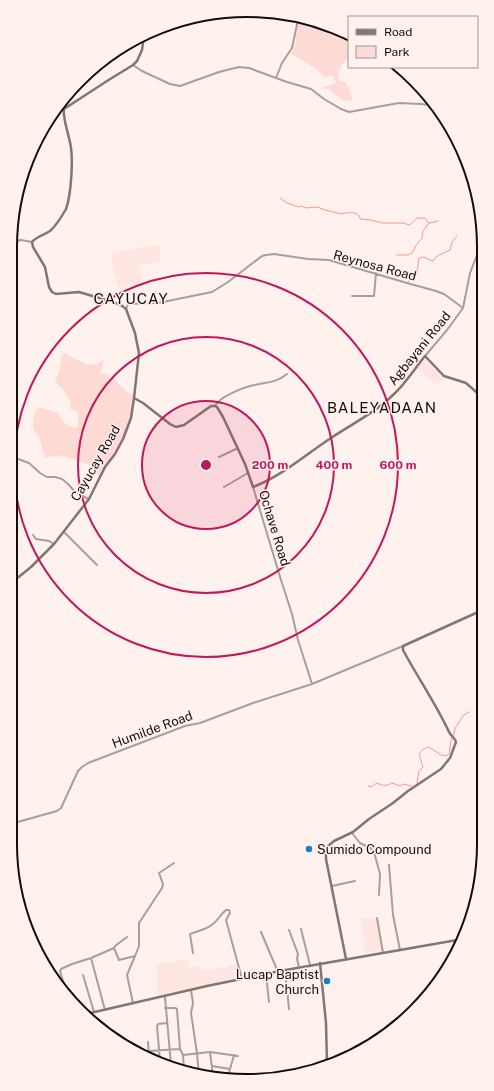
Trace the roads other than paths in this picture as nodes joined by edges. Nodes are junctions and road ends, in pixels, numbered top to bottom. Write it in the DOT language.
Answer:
graph roads {
  1 [pos="297,22"];
  2 [pos="143,42"];
  3 [pos="133,65"];
  4 [pos="276,78"];
  5 [pos="427,105"];
  6 [pos="17,241"];
  7 [pos="32,242"];
  8 [pos="477,255"];
  9 [pos="376,273"];
  10 [pos="352,296"];
  11 [pos="128,304"];
  12 [pos="121,306"];
  13 [pos="463,308"];
  14 [pos="126,309"];
  15 [pos="425,356"];
  16 [pos="287,374"];
  17 [pos="477,393"];
  18 [pos="134,398"];
  19 [pos="215,406"];
  20 [pos="238,448"];
  21 [pos="219,458"];
  22 [pos="17,459"];
  23 [pos="248,473"];
  24 [pos="224,487"];
  25 [pos="253,487"];
  26 [pos="89,499"];
  27 [pos="64,532"];
  28 [pos="33,535"];
  29 [pos="54,544"];
  30 [pos="97,565"];
  31 [pos="17,578"];
  32 [pos="477,612"];
  33 [pos="403,646"];
  34 [pos="312,684"];
  35 [pos="17,822"];
  36 [pos="352,833"];
  37 [pos="174,863"];
  38 [pos="389,864"];
  39 [pos="355,881"];
  40 [pos="332,886"];
  41 [pos="379,895"];
  42 [pos="377,918"];
  43 [pos="301,929"];
  44 [pos="289,930"];
  45 [pos="261,932"];
  46 [pos="127,937"];
  47 [pos="455,940"];
  48 [pos="114,948"];
  49 [pos="400,950"];
  50 [pos="384,952"];
  51 [pos="193,953"];
  52 [pos="135,956"];
  53 [pos="91,958"];
  54 [pos="346,959"];
  55 [pos="320,963"];
  56 [pos="310,965"];
  57 [pos="299,967"];
  58 [pos="285,970"];
  59 [pos="278,972"];
  60 [pos="266,974"];
  61 [pos="83,975"];
  62 [pos="242,979"];
  63 [pos="64,982"];
  64 [pos="192,990"];
  65 [pos="165,997"];
  66 [pos="269,1002"];
  67 [pos="133,1003"];
  68 [pos="165,1008"];
  69 [pos="105,1010"];
  70 [pos="289,1010"];
  71 [pos="94,1012"];
  72 [pos="90,1013"];
  73 [pos="167,1023"];
  74 [pos="148,1042"];
  75 [pos="170,1049"];
  76 [pos="180,1049"];
  77 [pos="159,1050"];
  78 [pos="149,1052"];
  79 [pos="210,1052"];
  80 [pos="197,1053"];
  81 [pos="183,1055"];
  82 [pos="234,1055"];
  83 [pos="160,1056"];
  84 [pos="238,1056"];
  85 [pos="327,1059"];
  86 [pos="171,1061"];
  87 [pos="184,1065"];
  88 [pos="212,1066"];
  89 [pos="198,1069"];
  90 [pos="230,1069"];
  91 [pos="213,1071"];
  92 [pos="229,1074"];
  1 -- 4 [label="street"];
  2 -- 3 [label="street"];
  3 -- 4 [label="street"];
  3 -- 7 [label="street"];
  4 -- 5 [label="street"];
  6 -- 7 [label="street"];
  7 -- 12 [label="street"];
  8 -- 13 [label="street, Agbayani Road"];
  9 -- 10 [label="street"];
  9 -- 11 [label="street, Reynosa Road"];
  9 -- 13 [label="street, Reynosa Road"];
  11 -- 12 [label="street, Reynosa Road"];
  11 -- 14 [label="street"];
  12 -- 14 [label="street"];
  13 -- 15 [label="street, Agbayani Road"];
  14 -- 18 [label="street, Cayucay Road"];
  15 -- 17 [label="street"];
  15 -- 25 [label="street, Agbayani Road"];
  16 -- 19 [label="street"];
  18 -- 19 [label="street"];
  18 -- 26 [label="street, Cayucay Road"];
  19 -- 20 [label="street, Ochave Road"];
  20 -- 21 [label="street"];
  20 -- 23 [label="street, Ochave Road"];
  22 -- 26 [label="street"];
  23 -- 24 [label="street"];
  23 -- 25 [label="street, Ochave Road"];
  25 -- 34 [label="street, Ochave Road"];
  26 -- 27 [label="street, Cayucay Road"];
  27 -- 29 [label="street, Cayucay Road"];
  27 -- 30 [label="street"];
  28 -- 29 [label="street"];
  29 -- 31 [label="street, Cayucay Road"];
  32 -- 33 [label="street"];
  33 -- 34 [label="street"];
  33 -- 36 [label="street"];
  34 -- 35 [label="street, Humilde Road"];
  36 -- 40 [label="street"];
  36 -- 41 [label="street"];
  37 -- 52 [label="street"];
  38 -- 49 [label="street"];
  39 -- 40 [label="street"];
  40 -- 54 [label="street"];
  42 -- 50 [label="street"];
  43 -- 56 [label="street"];
  44 -- 57 [label="street"];
  45 -- 59 [label="street"];
  46 -- 48 [label="street"];
  47 -- 49 [label="street"];
  48 -- 52 [label="street"];
  48 -- 53 [label="street"];
  49 -- 50 [label="street"];
  50 -- 54 [label="street"];
  51 -- 62 [label="street"];
  52 -- 67 [label="street"];
  53 -- 63 [label="street"];
  53 -- 69 [label="street"];
  54 -- 55 [label="street"];
  55 -- 56 [label="street"];
  55 -- 85 [label="street"];
  56 -- 57 [label="street"];
  57 -- 58 [label="street"];
  58 -- 59 [label="street"];
  58 -- 70 [label="street"];
  59 -- 60 [label="street"];
  60 -- 62 [label="street"];
  60 -- 66 [label="street"];
  61 -- 71 [label="street"];
  62 -- 64 [label="street"];
  64 -- 65 [label="street"];
  64 -- 80 [label="street"];
  65 -- 67 [label="street"];
  65 -- 68 [label="street"];
  67 -- 69 [label="street"];
  68 -- 73 [label="street"];
  68 -- 76 [label="street"];
  69 -- 71 [label="street"];
  71 -- 72 [label="street"];
  73 -- 75 [label="street"];
  73 -- 77 [label="street"];
  74 -- 78 [label="street"];
  75 -- 76 [label="street"];
  75 -- 77 [label="street"];
  75 -- 86 [label="street"];
  76 -- 81 [label="street"];
  77 -- 78 [label="street"];
  77 -- 83 [label="street"];
  79 -- 80 [label="street"];
  79 -- 82 [label="street"];
  79 -- 88 [label="street"];
  80 -- 81 [label="street"];
  80 -- 89 [label="street"];
  81 -- 87 [label="street"];
  82 -- 84 [label="street"];
  82 -- 90 [label="street"];
  88 -- 90 [label="street"];
  88 -- 91 [label="street"];
  90 -- 92 [label="street"];
}
